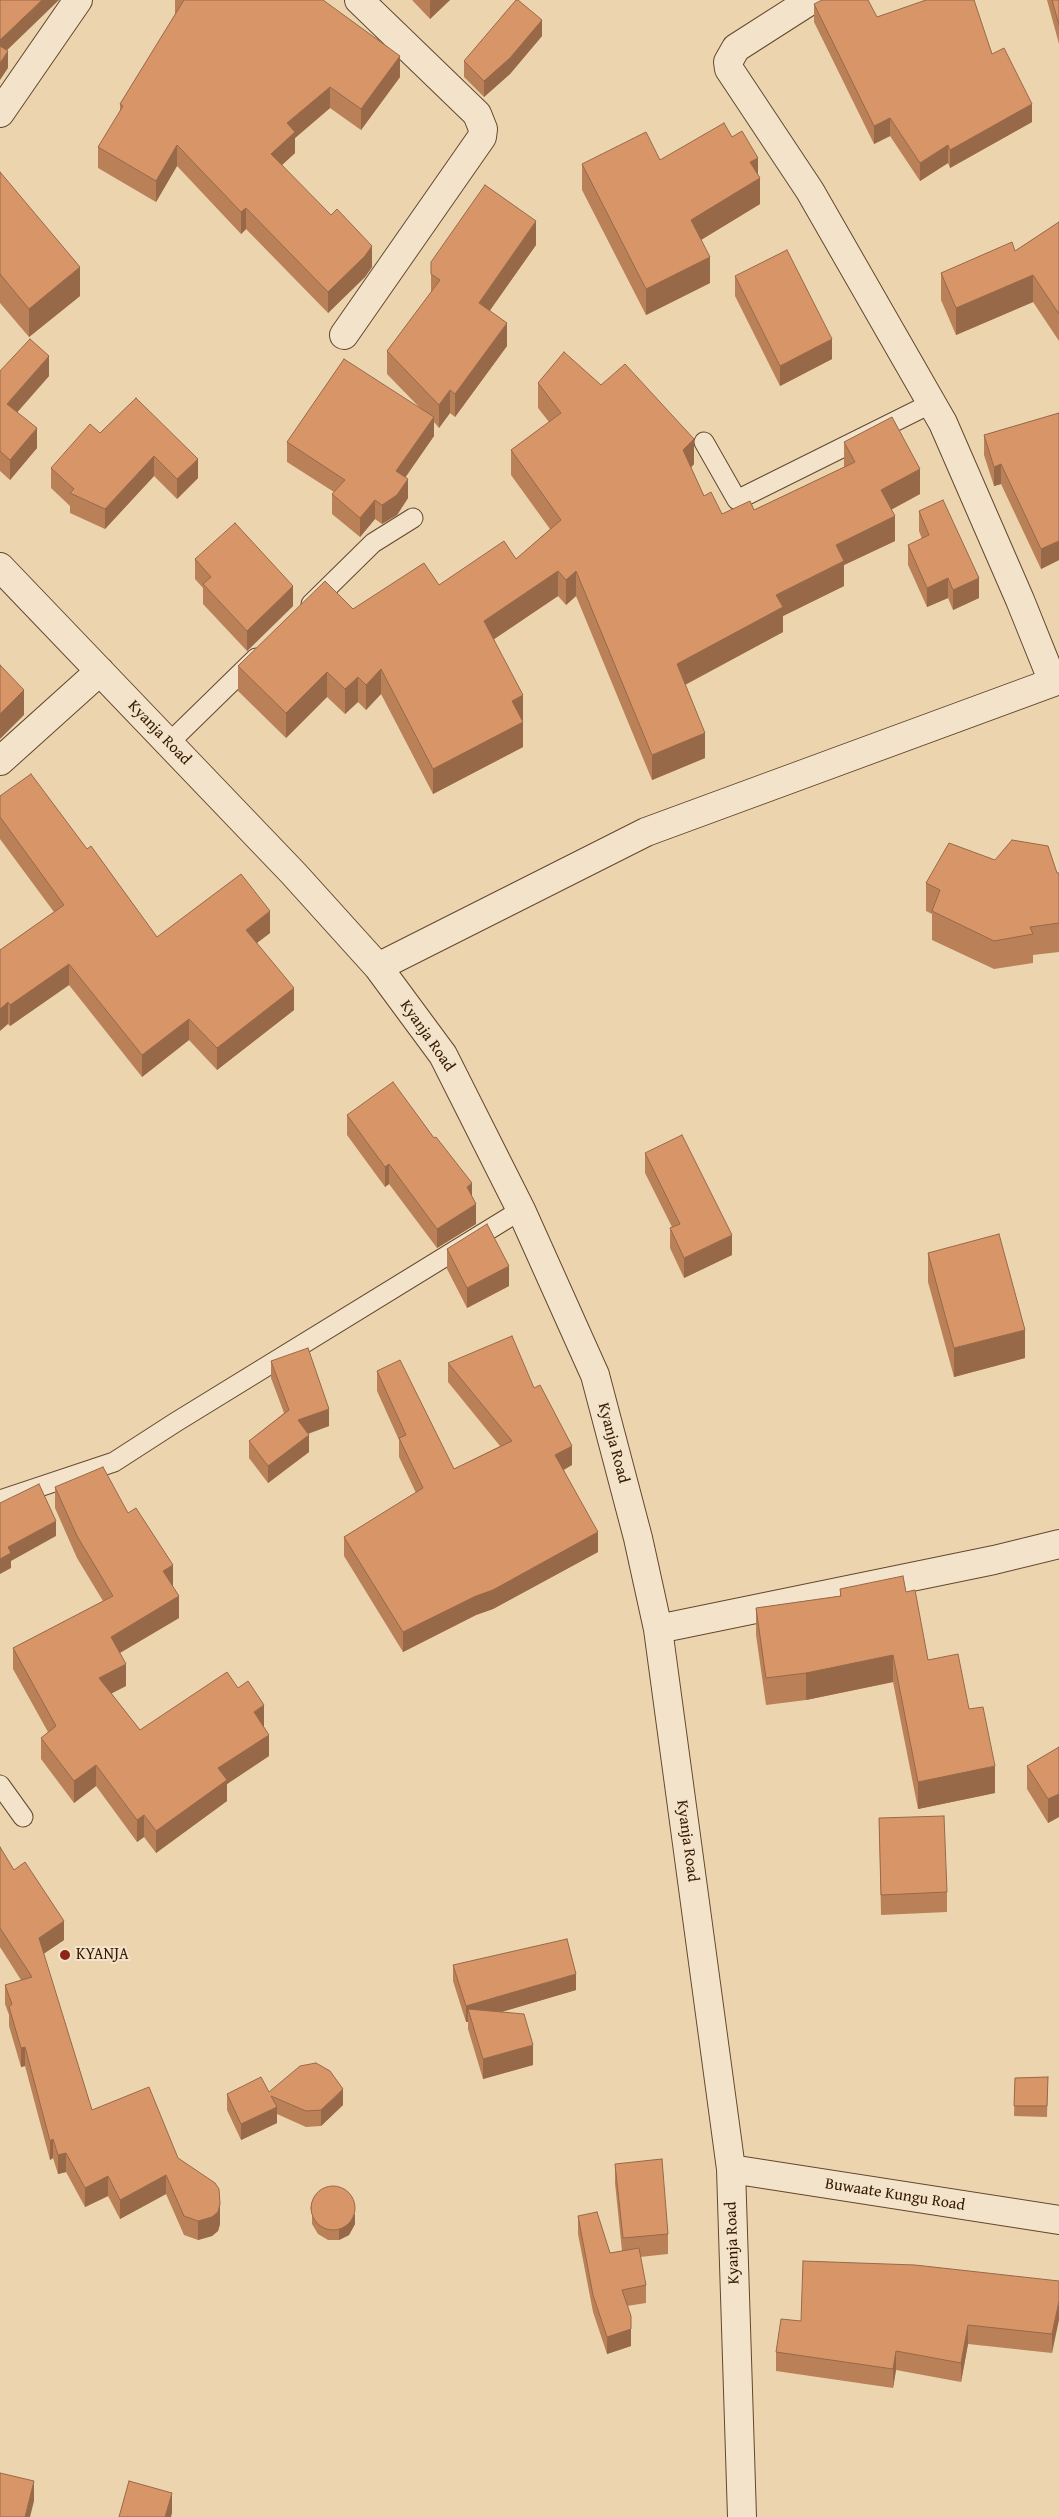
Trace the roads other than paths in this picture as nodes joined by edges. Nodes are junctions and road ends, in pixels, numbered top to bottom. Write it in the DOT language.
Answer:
graph roads {
  1 [pos="78,0"];
  2 [pos="359,0"];
  3 [pos="811,0"];
  4 [pos="0,113"];
  5 [pos="344,336"];
  6 [pos="932,404"];
  7 [pos="704,442"];
  8 [pos="413,518"];
  9 [pos="0,568"];
  10 [pos="296,619"];
  11 [pos="267,647"];
  12 [pos="100,671"];
  13 [pos="1056,681"];
  14 [pos="169,743"];
  15 [pos="0,761"];
  16 [pos="378,967"];
  17 [pos="521,1210"];
  18 [pos="0,1500"];
  19 [pos="1059,1544"];
  20 [pos="658,1629"];
  21 [pos="0,1785"];
  22 [pos="23,1817"];
  23 [pos="731,2169"];
  24 [pos="1059,2220"];
  25 [pos="742,2517"];
  1 -- 4 [label="street"];
  2 -- 5 [label="street"];
  3 -- 6 [label="street"];
  6 -- 7 [label="lane"];
  6 -- 13 [label="street"];
  8 -- 10 [label="lane"];
  9 -- 12 [label="street, Kyanja Road"];
  11 -- 14 [label="lane"];
  12 -- 14 [label="street, Kyanja Road"];
  12 -- 15 [label="street"];
  13 -- 16 [label="street"];
  14 -- 16 [label="street, Kyanja Road"];
  16 -- 17 [label="street, Kyanja Road"];
  17 -- 18 [label="lane"];
  17 -- 20 [label="street, Kyanja Road"];
  19 -- 20 [label="street"];
  20 -- 23 [label="street, Kyanja Road"];
  21 -- 22 [label="lane"];
  23 -- 24 [label="street, Buwaate Kungu Road"];
  23 -- 25 [label="street, Kyanja Road"];
}
